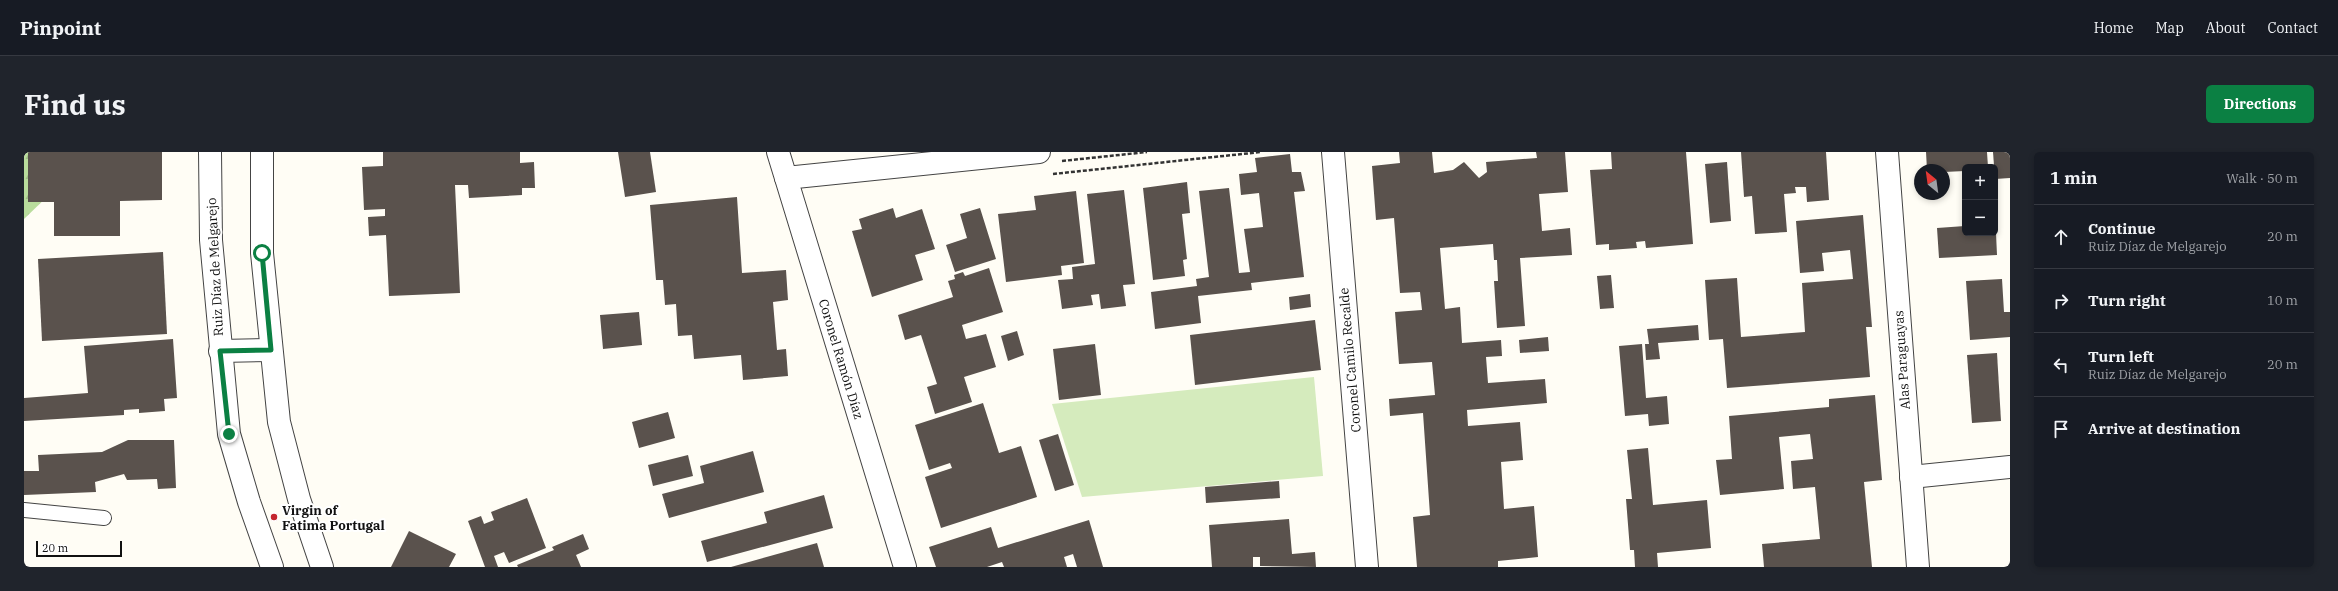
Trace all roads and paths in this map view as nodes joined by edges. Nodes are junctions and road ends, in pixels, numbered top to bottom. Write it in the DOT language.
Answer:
graph roads {
  1 [pos="210,152"];
  2 [pos="262,152"];
  3 [pos="778,152"];
  4 [pos="1039,152"];
  5 [pos="1333,152"];
  6 [pos="1887,152"];
  7 [pos="786,178"];
  8 [pos="271,350"];
  9 [pos="220,351"];
  10 [pos="2010,467"];
  11 [pos="1911,477"];
  12 [pos="24,510"];
  13 [pos="104,518"];
  14 [pos="272,567"];
  15 [pos="322,567"];
  16 [pos="905,567"];
  17 [pos="1367,567"];
  18 [pos="1918,567"];
  1 -- 9 [label="street, Ruiz Díaz de Melgarejo"];
  2 -- 8 [label="street"];
  3 -- 7 [label="street, Coronel Ramón Díaz"];
  4 -- 7 [label="street"];
  5 -- 17 [label="street, Coronel Camilo Recalde"];
  6 -- 11 [label="street, Alas Paraguayas"];
  7 -- 16 [label="street, Coronel Ramón Díaz"];
  8 -- 9 [label="street"];
  8 -- 15 [label="street"];
  9 -- 14 [label="street, Ruiz Díaz de Melgarejo"];
  10 -- 11 [label="street"];
  11 -- 18 [label="street, Alas Paraguayas"];
  12 -- 13 [label="lane"];
}
